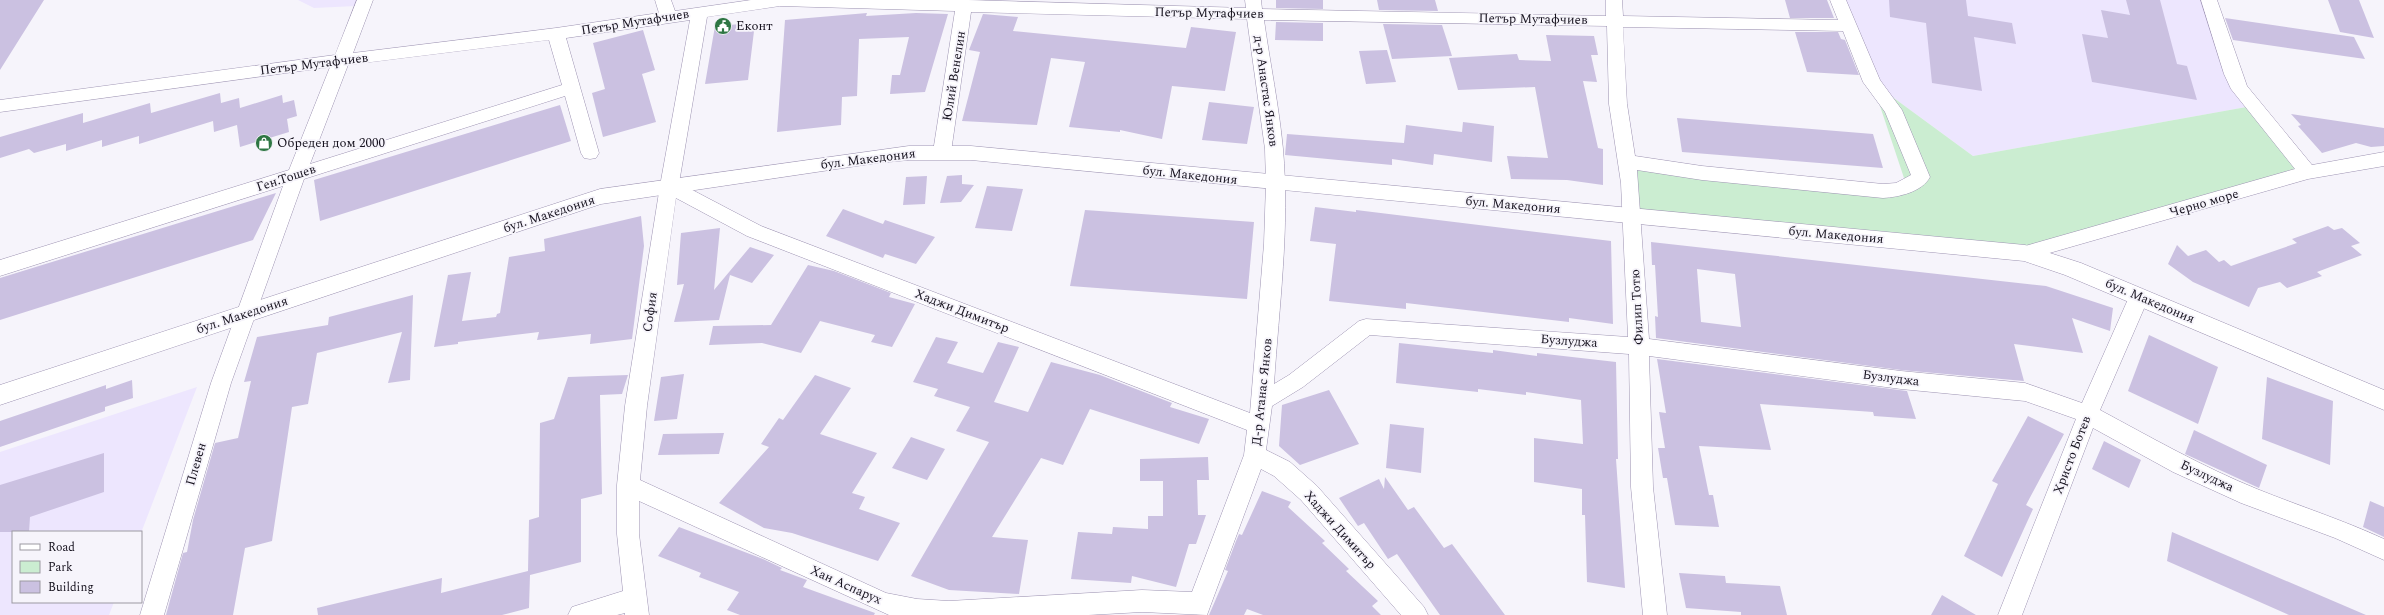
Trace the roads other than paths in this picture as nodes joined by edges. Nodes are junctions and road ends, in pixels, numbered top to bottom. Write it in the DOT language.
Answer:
graph roads {
  1 [pos="365,0"];
  2 [pos="663,0"];
  3 [pos="806,0"];
  4 [pos="1406,0"];
  5 [pos="1614,0"];
  6 [pos="1838,0"];
  7 [pos="2210,0"];
  8 [pos="960,3"];
  9 [pos="1099,5"];
  10 [pos="1254,7"];
  11 [pos="700,12"];
  12 [pos="669,17"];
  13 [pos="1406,17"];
  14 [pos="1614,21"];
  15 [pos="1850,26"];
  16 [pos="556,34"];
  17 [pos="341,61"];
  18 [pos="571,88"];
  19 [pos="0,106"];
  20 [pos="942,152"];
  21 [pos="590,153"];
  22 [pos="2384,159"];
  23 [pos="1628,162"];
  24 [pos="2308,172"];
  25 [pos="295,175"];
  26 [pos="1275,183"];
  27 [pos="668,186"];
  28 [pos="1631,216"];
  29 [pos="2025,253"];
  30 [pos="0,268"];
  31 [pos="2139,297"];
  32 [pos="245,314"];
  33 [pos="1639,346"];
  34 [pos="0,395"];
  35 [pos="2384,400"];
  36 [pos="1262,401"];
  37 [pos="2088,414"];
  38 [pos="1260,426"];
  39 [pos="1255,455"];
  40 [pos="628,485"];
  41 [pos="2384,550"];
  42 [pos="635,607"];
  43 [pos="1194,611"];
  44 [pos="152,615"];
  45 [pos="580,615"];
  46 [pos="1416,615"];
  47 [pos="1655,615"];
  48 [pos="2010,615"];
  1 -- 17 [label="street, Плевен"];
  2 -- 12 [label="street"];
  3 -- 8 [label="street, Петър Мутафчиев"];
  3 -- 11 [label="street, Петър Мутафчиев"];
  4 -- 13 [label="street"];
  5 -- 14 [label="street, Филип Тотю"];
  6 -- 15 [label="street"];
  7 -- 24 [label="street"];
  8 -- 9 [label="street, Петър Мутафчиев"];
  8 -- 20 [label="street, Юлий Венелин"];
  9 -- 10 [label="street, Петър Мутафчиев"];
  10 -- 13 [label="street, Петър Мутафчиев"];
  10 -- 26 [label="street, д-р Анастас Янков"];
  11 -- 12 [label="street, Петър Мутафчиев"];
  11 -- 27 [label="street, София"];
  12 -- 16 [label="street, Петър Мутафчиев"];
  13 -- 14 [label="street, Петър Мутафчиев"];
  14 -- 15 [label="street, Петър Мутафчиев"];
  14 -- 23 [label="street, Филип Тотю"];
  15 -- 23 [label="street"];
  16 -- 17 [label="street, Петър Мутафчиев"];
  16 -- 18 [label="street"];
  17 -- 19 [label="street, Петър Мутафчиев"];
  17 -- 25 [label="street, Плевен"];
  18 -- 21 [label="street"];
  18 -- 25 [label="street, Ген.Тошев"];
  20 -- 26 [label="street, бул. Македония"];
  20 -- 27 [label="street, бул. Македония"];
  22 -- 24 [label="street, Черно море"];
  23 -- 28 [label="street, Филип Тотю"];
  24 -- 29 [label="street, Черно море"];
  25 -- 30 [label="street, Ген.Тошев"];
  25 -- 32 [label="street, Плевен"];
  26 -- 28 [label="street, бул. Македония"];
  26 -- 36 [label="street, Д-р Атанас Янков"];
  27 -- 32 [label="street, бул. Македония"];
  27 -- 38 [label="street, Хаджи Димитър"];
  27 -- 40 [label="street, София"];
  28 -- 29 [label="street, бул. Македония"];
  28 -- 33 [label="street, Филип Тотю"];
  29 -- 31 [label="street, бул. Македония"];
  31 -- 35 [label="street, бул. Македония"];
  31 -- 37 [label="street, Христо Ботев"];
  32 -- 34 [label="street, бул. Македония"];
  32 -- 44 [label="street, Плевен"];
  33 -- 36 [label="street, Бузлуджа"];
  33 -- 37 [label="street, Бузлуджа"];
  33 -- 47 [label="street, Филип Тотю"];
  36 -- 38 [label="street, Д-р Атанас Янков"];
  37 -- 41 [label="street, Бузлуджа"];
  37 -- 48 [label="street, Христо Ботев"];
  38 -- 39 [label="street, Д-р Атанас Янков"];
  39 -- 43 [label="street, Д-р Атанас Янков"];
  39 -- 46 [label="street, Хаджи Димитър"];
  40 -- 42 [label="street, София"];
  40 -- 43 [label="street, Хан Аспарух"];
  42 -- 45 [label="street"];
}
